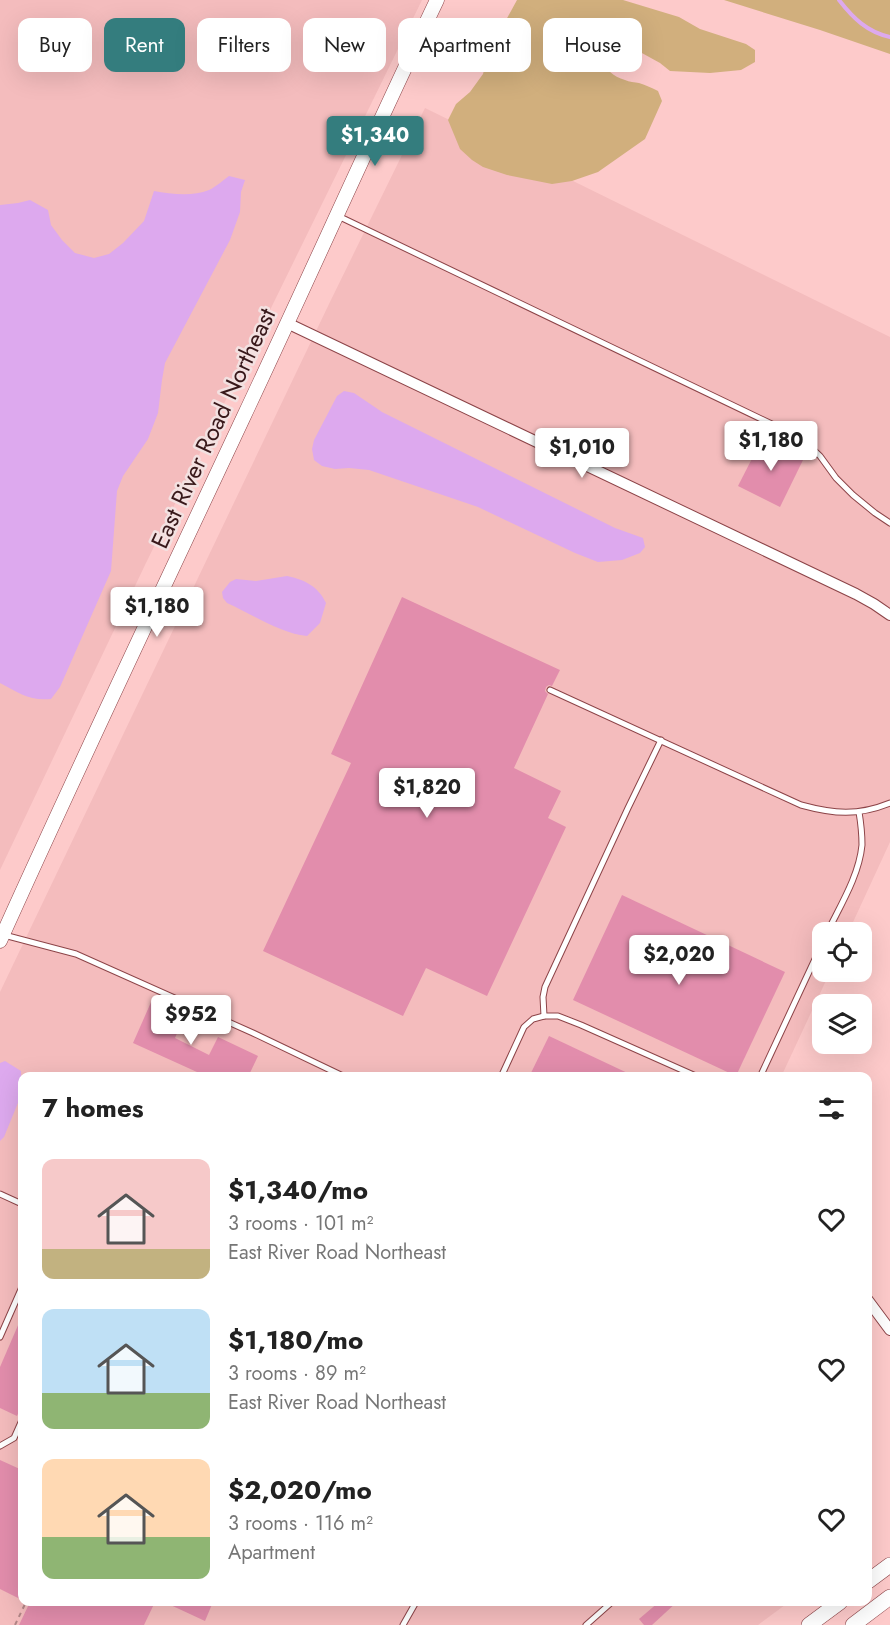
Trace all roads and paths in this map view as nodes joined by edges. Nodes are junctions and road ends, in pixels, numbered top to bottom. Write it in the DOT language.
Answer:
graph roads {
  1 [pos="437,0"];
  2 [pos="336,215"];
  3 [pos="288,323"];
  4 [pos="890,523"];
  5 [pos="890,615"];
  6 [pos="550,690"];
  7 [pos="661,740"];
  8 [pos="890,803"];
  9 [pos="859,812"];
  10 [pos="832,922"];
  11 [pos="1,936"];
  12 [pos="812,965"];
  13 [pos="544,1016"];
  14 [pos="335,1072"];
  15 [pos="503,1072"];
  16 [pos="687,1072"];
  17 [pos="762,1072"];
  18 [pos="0,1194"];
  19 [pos="18,1202"];
  20 [pos="18,1296"];
  21 [pos="872,1306"];
  22 [pos="890,1330"];
  23 [pos="0,1337"];
  24 [pos="18,1429"];
  25 [pos="0,1446"];
  26 [pos="890,1565"];
  27 [pos="872,1578"];
  28 [pos="890,1597"];
  29 [pos="24,1606"];
  30 [pos="414,1606"];
  31 [pos="607,1606"];
  32 [pos="835,1606"];
  33 [pos="15,1625"];
  34 [pos="403,1625"];
  35 [pos="585,1625"];
  36 [pos="810,1625"];
  37 [pos="853,1625"];
  1 -- 2 [label="street, East River Road Northeast"];
  2 -- 3 [label="street, East River Road Northeast"];
  2 -- 4 [label="lane"];
  3 -- 5 [label="street"];
  3 -- 11 [label="street, East River Road Northeast"];
  6 -- 7 [label="lane"];
  7 -- 9 [label="lane"];
  7 -- 13 [label="lane"];
  8 -- 9 [label="lane"];
  9 -- 10 [label="lane"];
  11 -- 14 [label="lane"];
  12 -- 17 [label="lane"];
  13 -- 15 [label="lane"];
  13 -- 16 [label="lane"];
  18 -- 19 [label="lane"];
  20 -- 23 [label="lane"];
  21 -- 22 [label="street"];
  24 -- 25 [label="lane"];
  26 -- 27 [label="main road"];
  28 -- 37 [label="main road"];
  29 -- 33 [label="path"];
  30 -- 34 [label="lane"];
  31 -- 35 [label="lane"];
  32 -- 36 [label="main road"];
}
